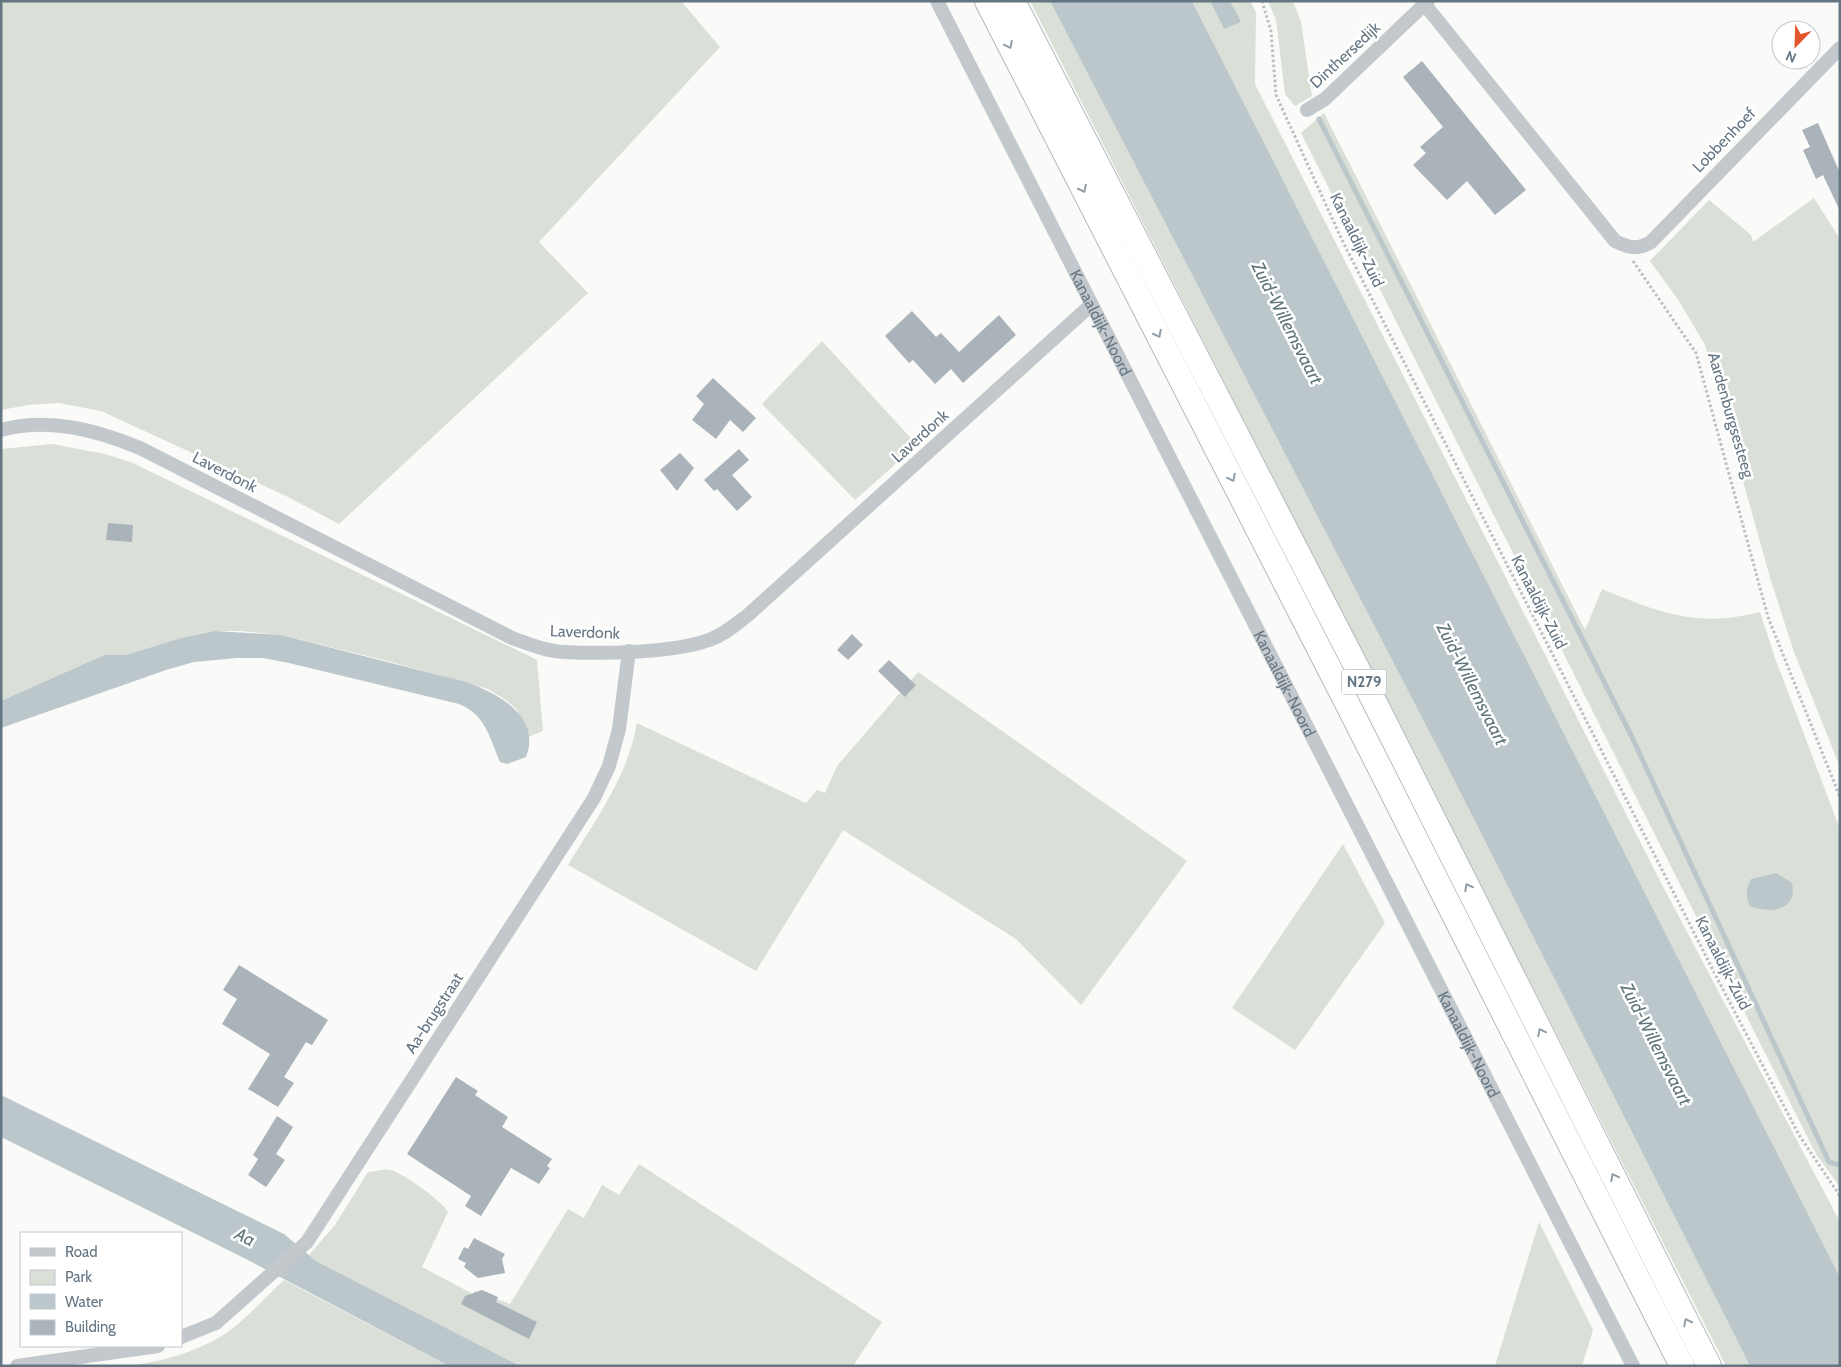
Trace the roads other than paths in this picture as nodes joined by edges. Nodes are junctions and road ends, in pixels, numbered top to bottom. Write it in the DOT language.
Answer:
graph roads {
  1 [pos="936,1"];
  2 [pos="987,1"];
  3 [pos="1013,1"];
  4 [pos="1425,2"];
  5 [pos="1840,48"];
  6 [pos="1307,110"];
  7 [pos="1091,305"];
  8 [pos="1,430"];
  9 [pos="629,651"];
  10 [pos="182,1337"];
  11 [pos="151,1347"];
  12 [pos="17,1366"];
  13 [pos="1633,1366"];
  14 [pos="1682,1366"];
  15 [pos="1709,1366"];
  1 -- 7 [label="street, Kanaaldijk-Noord"];
  2 -- 14 [label="highway, N279, one-way"];
  15 -- 3 [label="highway, N279, one-way"];
  4 -- 5 [label="street, Lobbenhoef"];
  4 -- 6 [label="street, Dinthersedijk"];
  7 -- 9 [label="street, Laverdonk"];
  7 -- 13 [label="street, Kanaaldijk-Noord"];
  8 -- 9 [label="street, Laverdonk"];
  9 -- 10 [label="street, Aa-brugstraat"];
  11 -- 12 [label="street"];
}
